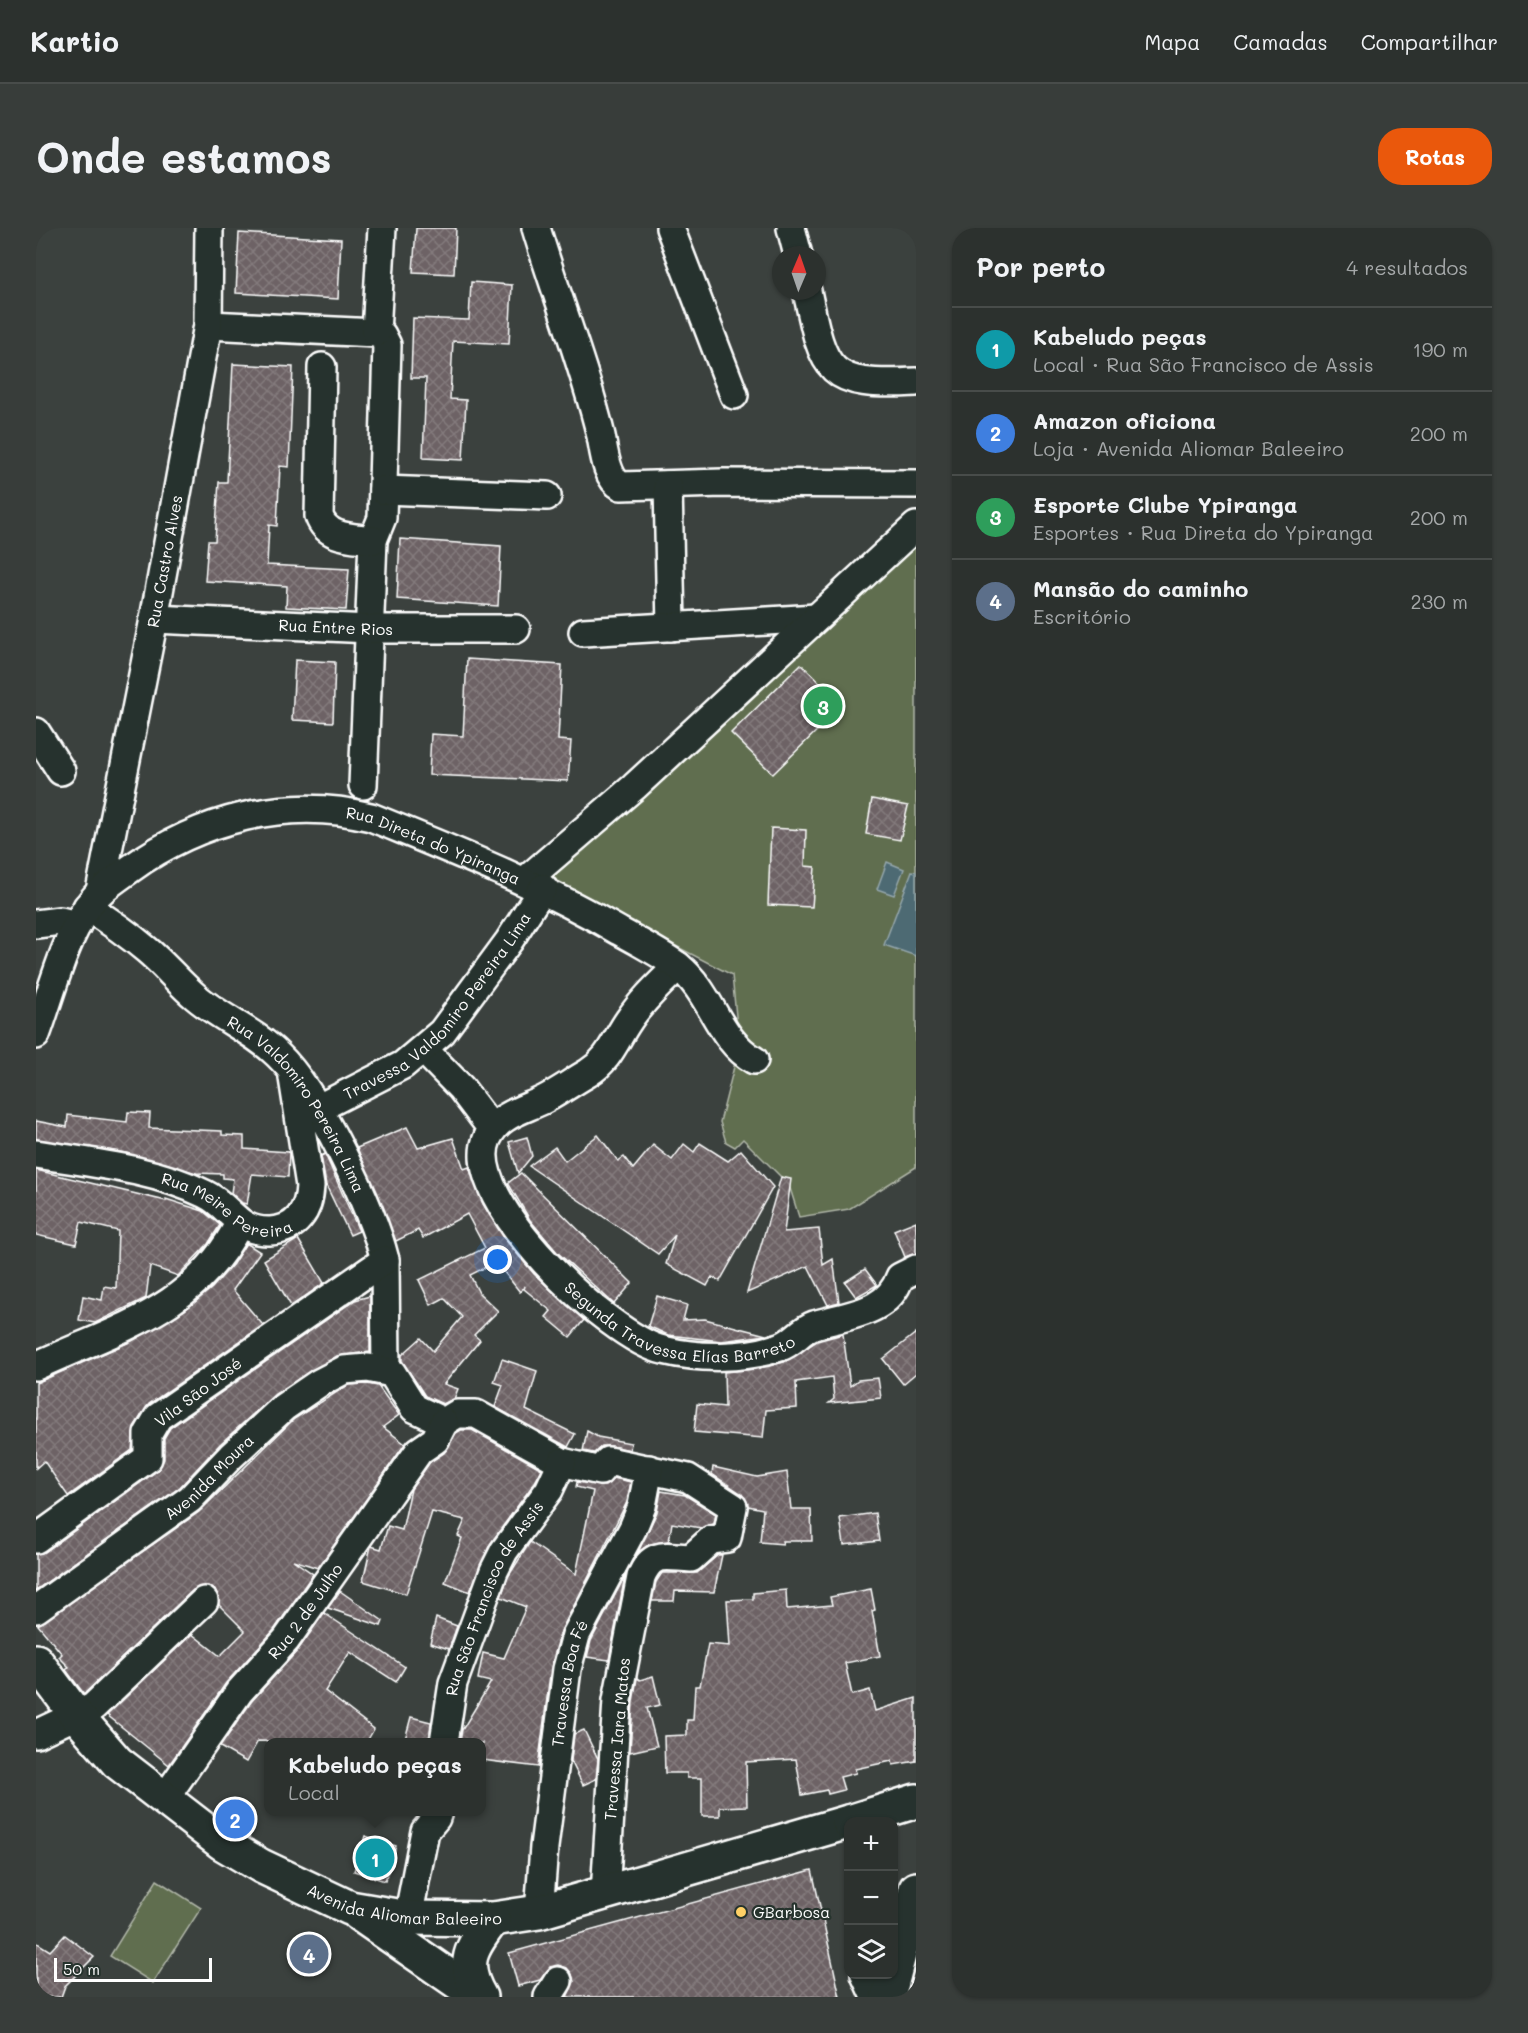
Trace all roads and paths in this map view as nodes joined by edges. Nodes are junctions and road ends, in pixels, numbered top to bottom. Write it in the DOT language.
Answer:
graph roads {
  1 [pos="208,228"];
  2 [pos="382,228"];
  3 [pos="536,228"];
  4 [pos="670,228"];
  5 [pos="791,228"];
  6 [pos="796,246"];
  7 [pos="809,300"];
  8 [pos="208,325"];
  9 [pos="376,333"];
  10 [pos="322,367"];
  11 [pos="916,382"];
  12 [pos="734,395"];
  13 [pos="916,484"];
  14 [pos="668,485"];
  15 [pos="383,490"];
  16 [pos="547,496"];
  17 [pos="916,526"];
  18 [pos="373,540"];
  19 [pos="816,618"];
  20 [pos="154,619"];
  21 [pos="671,627"];
  22 [pos="370,629"];
  23 [pos="516,629"];
  24 [pos="583,632"];
  25 [pos="36,732"];
  26 [pos="61,771"];
  27 [pos="363,785"];
  28 [pos="535,884"];
  29 [pos="36,901"];
  30 [pos="72,914"];
  31 [pos="678,966"];
  32 [pos="36,1035"];
  33 [pos="424,1050"];
  34 [pos="754,1060"];
  35 [pos="292,1070"];
  36 [pos="317,1109"];
  37 [pos="492,1129"];
  38 [pos="36,1154"];
  39 [pos="239,1224"];
  40 [pos="385,1260"];
  41 [pos="916,1269"];
  42 [pos="36,1366"];
  43 [pos="386,1371"];
  44 [pos="444,1422"];
  45 [pos="562,1462"];
  46 [pos="649,1469"];
  47 [pos="36,1539"];
  48 [pos="204,1601"];
  49 [pos="36,1608"];
  50 [pos="36,1661"];
  51 [pos="77,1716"];
  52 [pos="36,1734"];
  53 [pos="445,1738"];
  54 [pos="165,1798"];
  55 [pos="908,1811"];
  56 [pos="437,1816"];
  57 [pos="876,1817"];
  58 [pos="844,1823"];
  59 [pos="916,1888"];
  60 [pos="604,1894"];
  61 [pos="350,1908"];
  62 [pos="539,1912"];
  63 [pos="408,1918"];
  64 [pos="493,1919"];
  65 [pos="480,1997"];
  66 [pos="860,1997"];
  67 [pos="875,1997"];
  68 [pos="888,1997"];
  1 -- 8 [label="street, Rua Castro Alves"];
  2 -- 9 [label="street"];
  3 -- 14 [label="street"];
  4 -- 12 [label="street"];
  5 -- 6 [label="street"];
  7 -- 11 [label="street"];
  8 -- 9 [label="street"];
  8 -- 20 [label="street, Rua Castro Alves"];
  9 -- 15 [label="street"];
  10 -- 18 [label="street"];
  13 -- 14 [label="street"];
  14 -- 21 [label="street"];
  15 -- 16 [label="street"];
  15 -- 18 [label="street"];
  17 -- 19 [label="street, Rua Direta do Ypiranga"];
  18 -- 22 [label="street"];
  19 -- 21 [label="street"];
  19 -- 28 [label="street, Rua Direta do Ypiranga"];
  20 -- 22 [label="street, Rua Entre Rios"];
  20 -- 30 [label="street, Rua Castro Alves"];
  21 -- 24 [label="street"];
  22 -- 23 [label="street, Rua Entre Rios"];
  22 -- 27 [label="street"];
  25 -- 26 [label="street"];
  28 -- 30 [label="street, Rua Direta do Ypiranga"];
  28 -- 31 [label="street"];
  28 -- 33 [label="street, Travessa Valdomiro Pereira Lima"];
  29 -- 30 [label="street, Rua Valdomiro Pereira Lima"];
  30 -- 32 [label="street"];
  30 -- 35 [label="street, Rua Valdomiro Pereira Lima"];
  31 -- 34 [label="street"];
  31 -- 37 [label="street"];
  33 -- 36 [label="street, Travessa Valdomiro Pereira Lima"];
  33 -- 37 [label="street"];
  35 -- 36 [label="street, Rua Valdomiro Pereira Lima"];
  35 -- 39 [label="street, Rua Meire Pereira"];
  36 -- 40 [label="street, Rua Valdomiro Pereira Lima"];
  37 -- 41 [label="street, Segunda Travessa Elías Barreto"];
  38 -- 39 [label="street, Rua Meire Pereira"];
  39 -- 42 [label="street"];
  40 -- 43 [label="street, Rua Valdomiro Pereira Lima"];
  40 -- 47 [label="street, Vila São José"];
  43 -- 44 [label="street"];
  43 -- 49 [label="street, Avenida Moura"];
  44 -- 45 [label="street"];
  44 -- 54 [label="street, Rua 2 de Julho"];
  45 -- 46 [label="street"];
  45 -- 53 [label="street, Rua São Francisco de Assis"];
  46 -- 60 [label="street, Travessa Iara Matos"];
  46 -- 62 [label="street, Travessa Boa Fé"];
  48 -- 51 [label="street"];
  50 -- 51 [label="main road, Avenida Aliomar Baleeiro"];
  51 -- 52 [label="street"];
  51 -- 54 [label="main road, Avenida Aliomar Baleeiro"];
  54 -- 61 [label="main road, Avenida Aliomar Baleeiro"];
  55 -- 57 [label="main road, Avenida Aliomar Baleeiro"];
  56 -- 63 [label="street"];
  58 -- 60 [label="main road, Avenida Aliomar Baleeiro"];
  59 -- 68 [label="main road"];
  60 -- 62 [label="main road, Avenida Aliomar Baleeiro"];
  61 -- 63 [label="main road, Avenida Aliomar Baleeiro"];
  61 -- 65 [label="main road"];
  62 -- 64 [label="main road, Avenida Aliomar Baleeiro"];
  63 -- 64 [label="main road, Avenida Aliomar Baleeiro"];
  64 -- 65 [label="main road"];
  66 -- 67 [label="street"];
}
